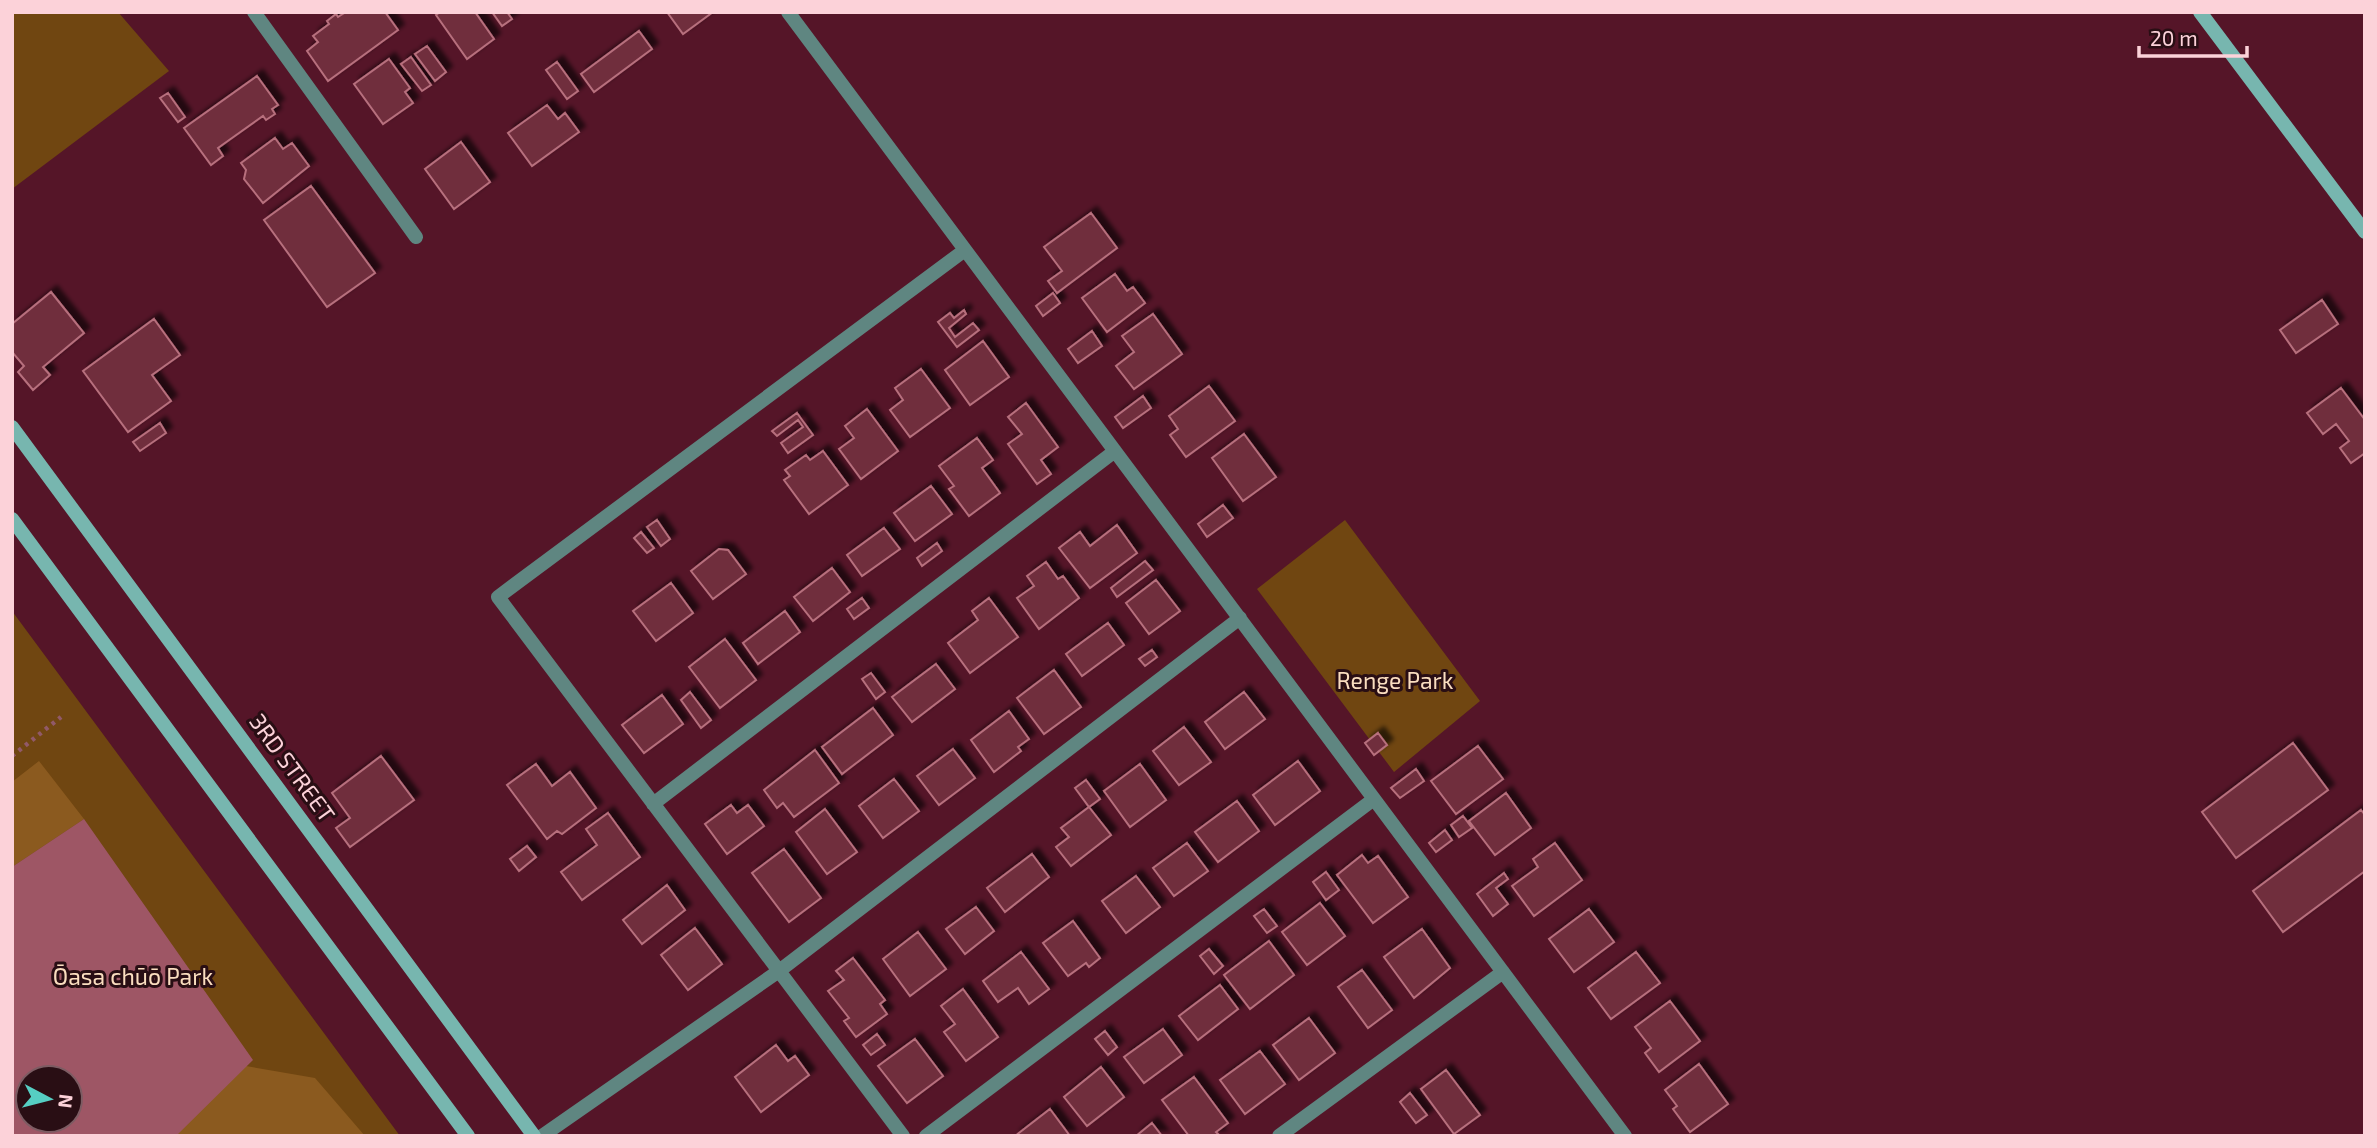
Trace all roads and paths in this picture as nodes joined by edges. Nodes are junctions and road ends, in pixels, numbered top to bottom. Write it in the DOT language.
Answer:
graph roads {
  1 [pos="254,12"];
  2 [pos="788,12"];
  3 [pos="2200,12"];
  4 [pos="2365,232"];
  5 [pos="416,237"];
  6 [pos="965,250"];
  7 [pos="12,427"];
  8 [pos="1115,451"];
  9 [pos="12,519"];
  10 [pos="1240,618"];
  11 [pos="61,717"];
  12 [pos="12,756"];
  13 [pos="1374,799"];
  14 [pos="653,804"];
  15 [pos="779,971"];
  16 [pos="1503,972"];
  17 [pos="468,1136"];
  18 [pos="534,1136"];
  19 [pos="542,1136"];
  20 [pos="903,1136"];
  21 [pos="926,1136"];
  22 [pos="1279,1136"];
  23 [pos="1625,1136"];
  1 -- 5 [label="street"];
  2 -- 6 [label="street"];
  3 -- 4 [label="street"];
  6 -- 8 [label="street"];
  6 -- 14 [label="street"];
  7 -- 18 [label="street, 3RD STREET"];
  8 -- 10 [label="street"];
  8 -- 14 [label="street"];
  9 -- 17 [label="street"];
  10 -- 13 [label="street"];
  10 -- 15 [label="street"];
  11 -- 12 [label="path"];
  13 -- 16 [label="street"];
  13 -- 21 [label="street"];
  14 -- 15 [label="street"];
  15 -- 19 [label="street"];
  15 -- 20 [label="street"];
  16 -- 22 [label="street"];
  16 -- 23 [label="street"];
}
